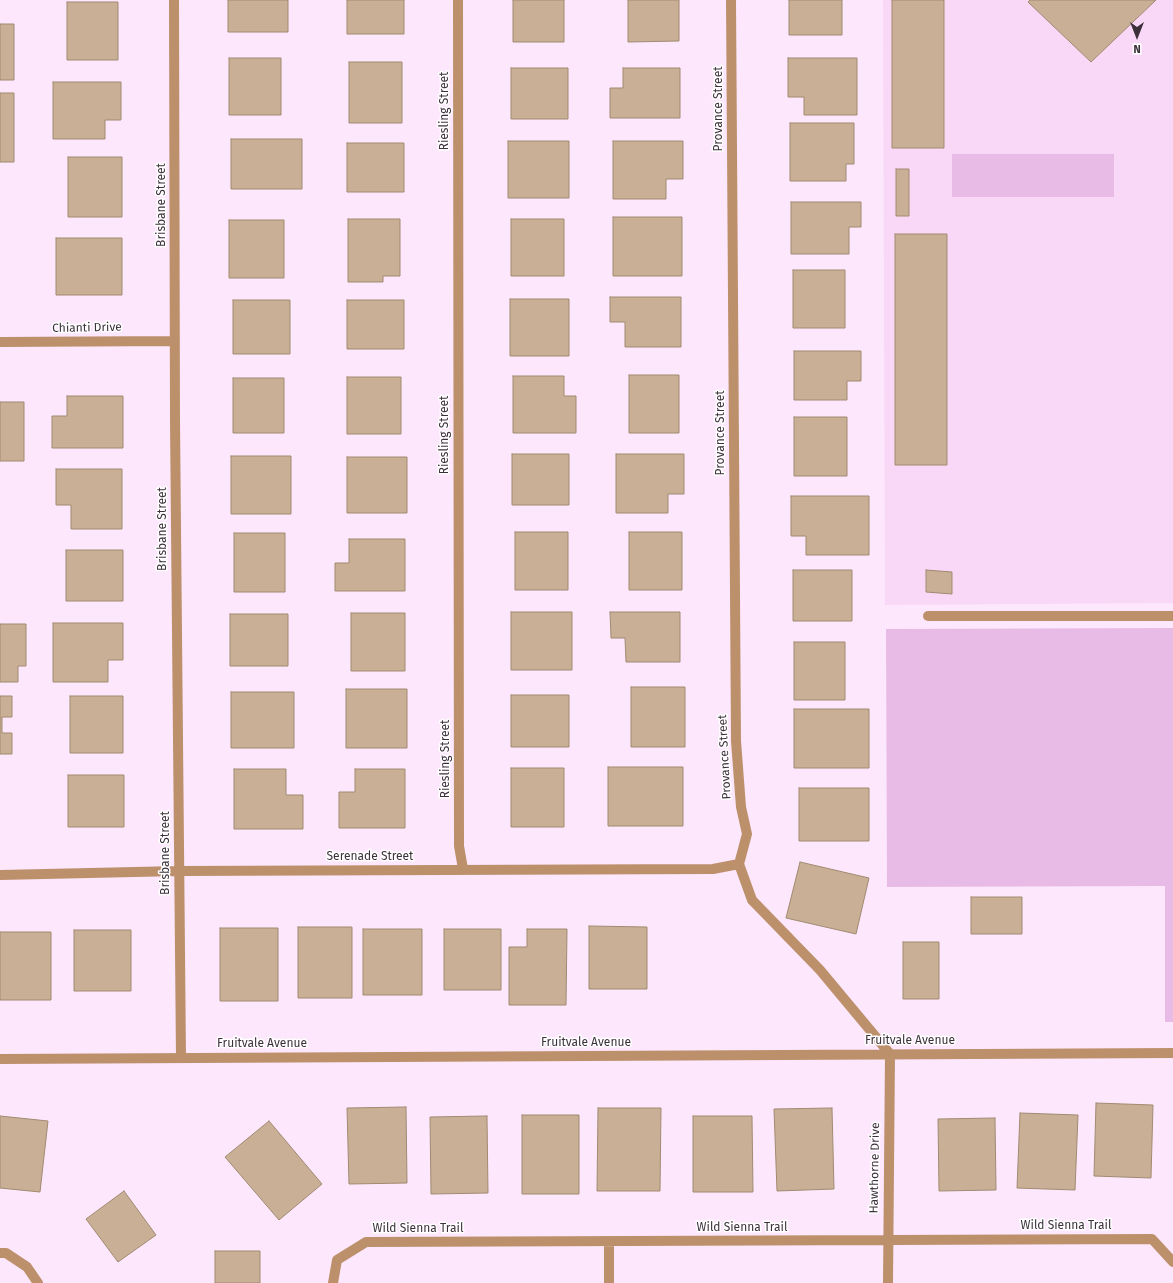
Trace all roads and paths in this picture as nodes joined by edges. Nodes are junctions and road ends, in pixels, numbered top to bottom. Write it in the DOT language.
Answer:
graph roads {
  1 [pos="174,0"];
  2 [pos="458,0"];
  3 [pos="731,0"];
  4 [pos="175,341"];
  5 [pos="0,342"];
  6 [pos="928,616"];
  7 [pos="1173,616"];
  8 [pos="739,864"];
  9 [pos="463,869"];
  10 [pos="179,871"];
  11 [pos="0,875"];
  12 [pos="1173,1053"];
  13 [pos="890,1054"];
  14 [pos="181,1058"];
  15 [pos="0,1059"];
  16 [pos="888,1240"];
  17 [pos="609,1241"];
  18 [pos="0,1253"];
  19 [pos="1173,1262"];
  20 [pos="38,1283"];
  21 [pos="333,1283"];
  22 [pos="609,1283"];
  23 [pos="888,1283"];
  1 -- 4 [label="street, Brisbane Street"];
  2 -- 9 [label="street, Riesling Street"];
  3 -- 8 [label="street, Provance Street"];
  4 -- 5 [label="street, Chianti Drive"];
  4 -- 10 [label="street, Brisbane Street"];
  6 -- 7 [label="street"];
  8 -- 9 [label="street, Serenade Street"];
  8 -- 13 [label="street"];
  9 -- 10 [label="street, Serenade Street"];
  10 -- 11 [label="street, Serenade Street"];
  10 -- 14 [label="street, Brisbane Street"];
  12 -- 13 [label="street, Fruitvale Avenue"];
  13 -- 14 [label="street, Fruitvale Avenue"];
  13 -- 16 [label="street, Hawthorne Drive"];
  14 -- 15 [label="street, Fruitvale Avenue"];
  16 -- 17 [label="street, Wild Sienna Trail"];
  16 -- 19 [label="street, Wild Sienna Trail"];
  16 -- 23 [label="street, Hawthorne Drive"];
  17 -- 21 [label="street, Wild Sienna Trail"];
  17 -- 22 [label="street"];
  18 -- 20 [label="street"];
}
